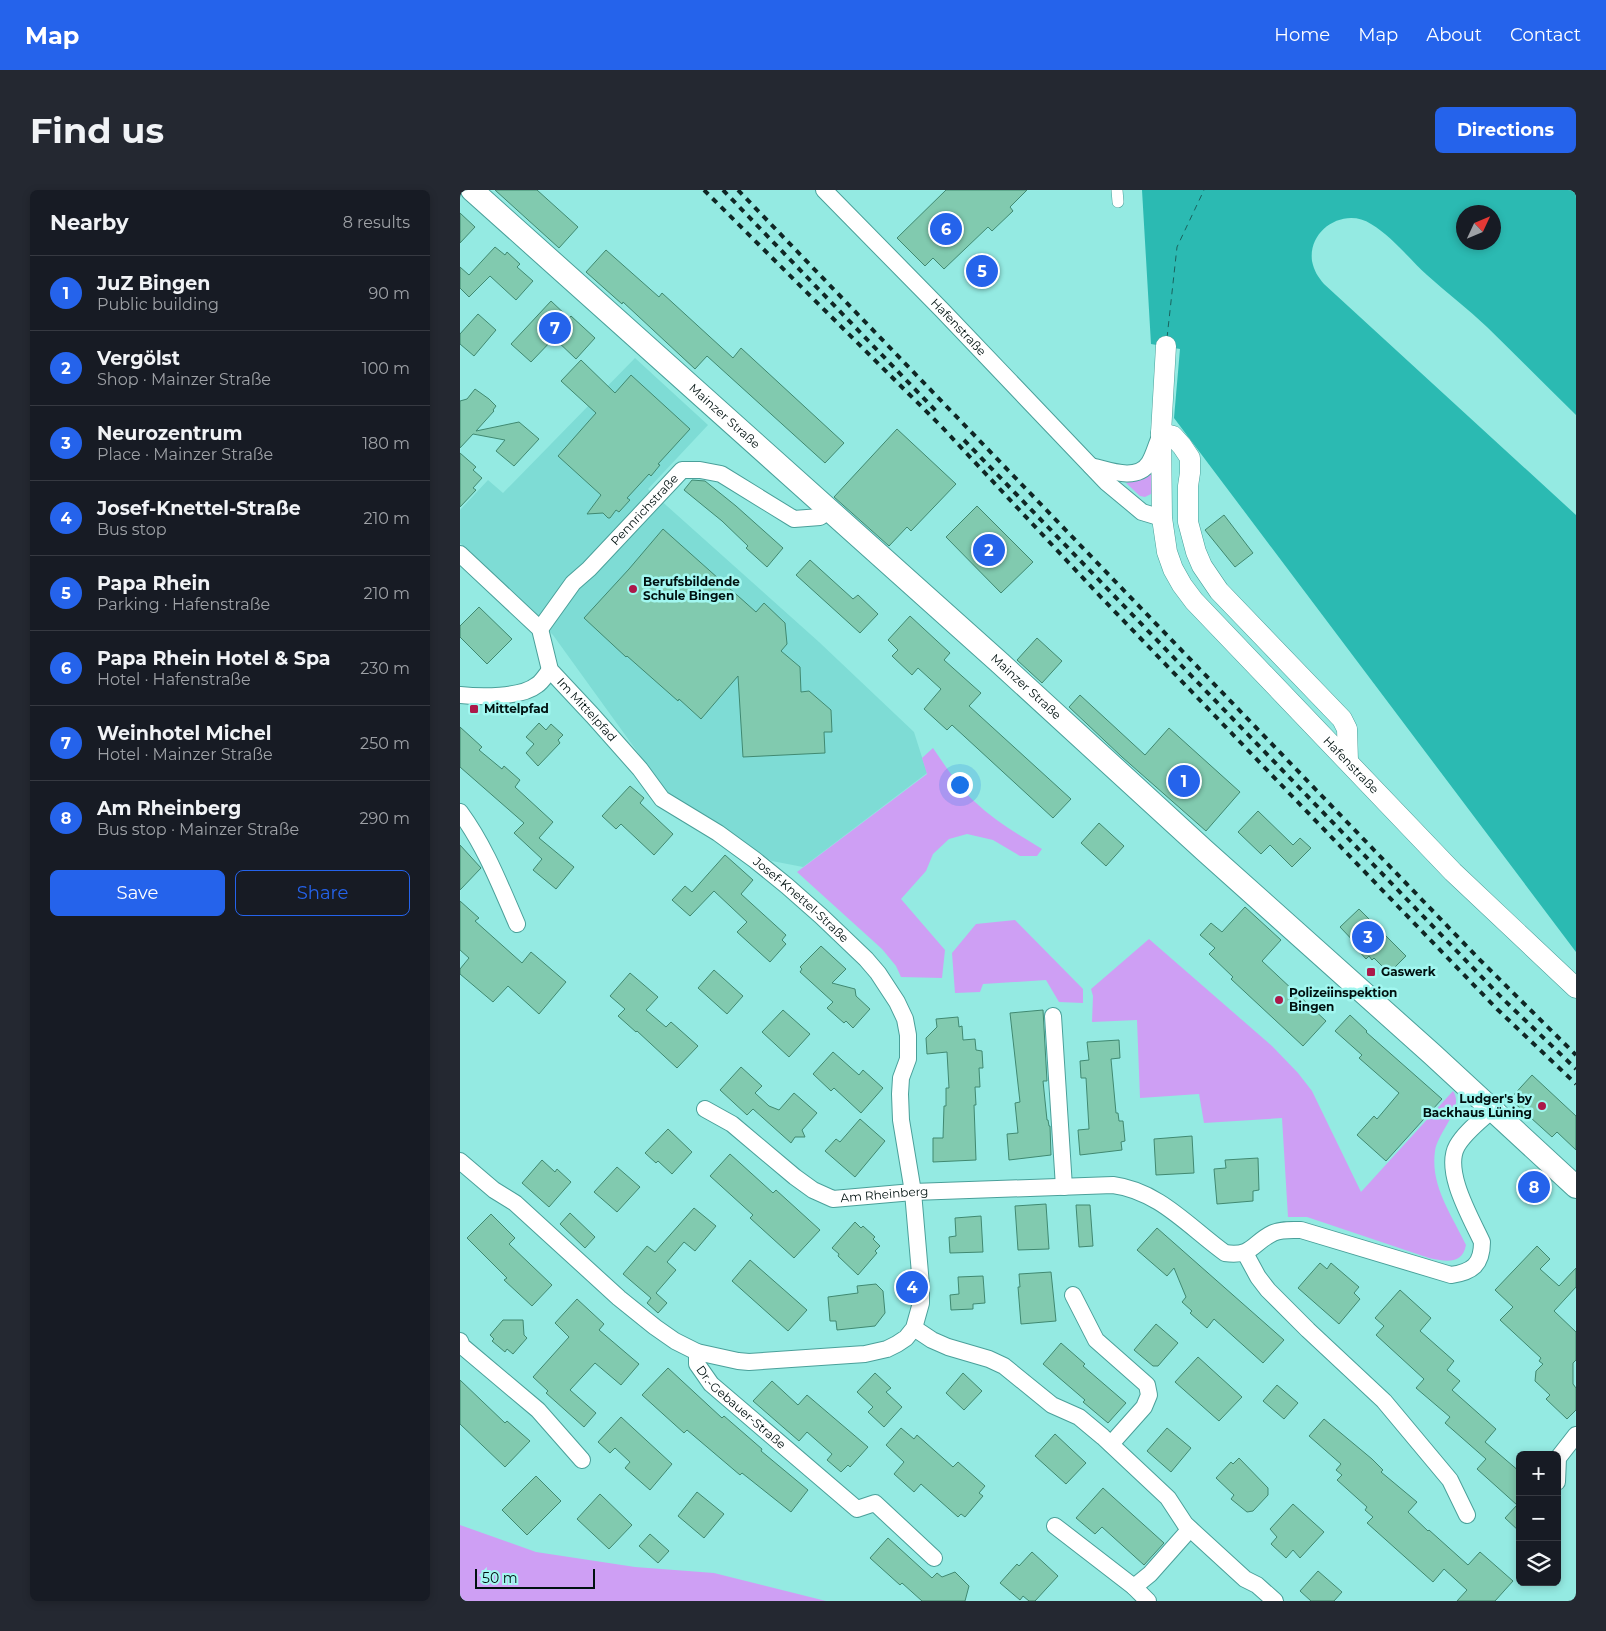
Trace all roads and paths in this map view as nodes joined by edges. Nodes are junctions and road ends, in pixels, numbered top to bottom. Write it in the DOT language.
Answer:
graph roads {
  1 [pos="472,190"];
  2 [pos="824,190"];
  3 [pos="1166,346"];
  4 [pos="1162,433"];
  5 [pos="1091,466"];
  6 [pos="830,510"];
  7 [pos="1162,518"];
  8 [pos="460,554"];
  9 [pos="540,629"];
  10 [pos="550,670"];
  11 [pos="460,695"];
  12 [pos="1348,762"];
  13 [pos="662,799"];
  14 [pos="460,812"];
  15 [pos="517,924"];
  16 [pos="1576,988"];
  17 [pos="1053,1016"];
  18 [pos="705,1109"];
  19 [pos="1492,1110"];
  20 [pos="461,1165"];
  21 [pos="1064,1187"];
  22 [pos="1576,1187"];
  23 [pos="913,1192"];
  24 [pos="1245,1253"];
  25 [pos="1073,1295"];
  26 [pos="914,1328"];
  27 [pos="461,1345"];
  28 [pos="697,1352"];
  29 [pos="1576,1435"];
  30 [pos="1111,1444"];
  31 [pos="1561,1454"];
  32 [pos="582,1460"];
  33 [pos="1467,1515"];
  34 [pos="1054,1526"];
  35 [pos="1190,1528"];
  36 [pos="934,1558"];
  37 [pos="1134,1587"];
  38 [pos="1148,1601"];
  39 [pos="1275,1601"];
  1 -- 6 [label="main road, Mainzer Straße"];
  2 -- 5 [label="street, Hafenstraße"];
  3 -- 4 [label="street, Hafenstraße"];
  4 -- 5 [label="street, Hafenstraße"];
  4 -- 7 [label="street, Hafenstraße"];
  4 -- 12 [label="street"];
  5 -- 7 [label="street, Hafenstraße"];
  6 -- 9 [label="street, Pennrichstraße"];
  6 -- 19 [label="main road, Mainzer Straße"];
  7 -- 12 [label="street, Hafenstraße"];
  8 -- 9 [label="street"];
  9 -- 10 [label="street, Im Mittelpfad"];
  10 -- 11 [label="street"];
  10 -- 13 [label="street, Im Mittelpfad"];
  12 -- 16 [label="street, Hafenstraße"];
  13 -- 23 [label="street, Josef-Knettel-Straße"];
  14 -- 15 [label="street"];
  17 -- 21 [label="street"];
  18 -- 23 [label="street, Am Rheinberg"];
  19 -- 22 [label="main road, Mainzer Straße"];
  19 -- 24 [label="street"];
  20 -- 28 [label="street, Dr.-Gebauer-Straße"];
  21 -- 23 [label="street, Am Rheinberg"];
  21 -- 24 [label="street, Am Rheinberg"];
  23 -- 26 [label="street, Josef-Knettel-Straße"];
  24 -- 33 [label="street"];
  25 -- 30 [label="street"];
  26 -- 28 [label="street"];
  26 -- 30 [label="street"];
  27 -- 32 [label="street"];
  28 -- 36 [label="street, Dr.-Gebauer-Straße"];
  29 -- 31 [label="street"];
  30 -- 35 [label="street"];
  34 -- 37 [label="street"];
  35 -- 37 [label="street"];
  35 -- 39 [label="street"];
  37 -- 38 [label="street"];
}
